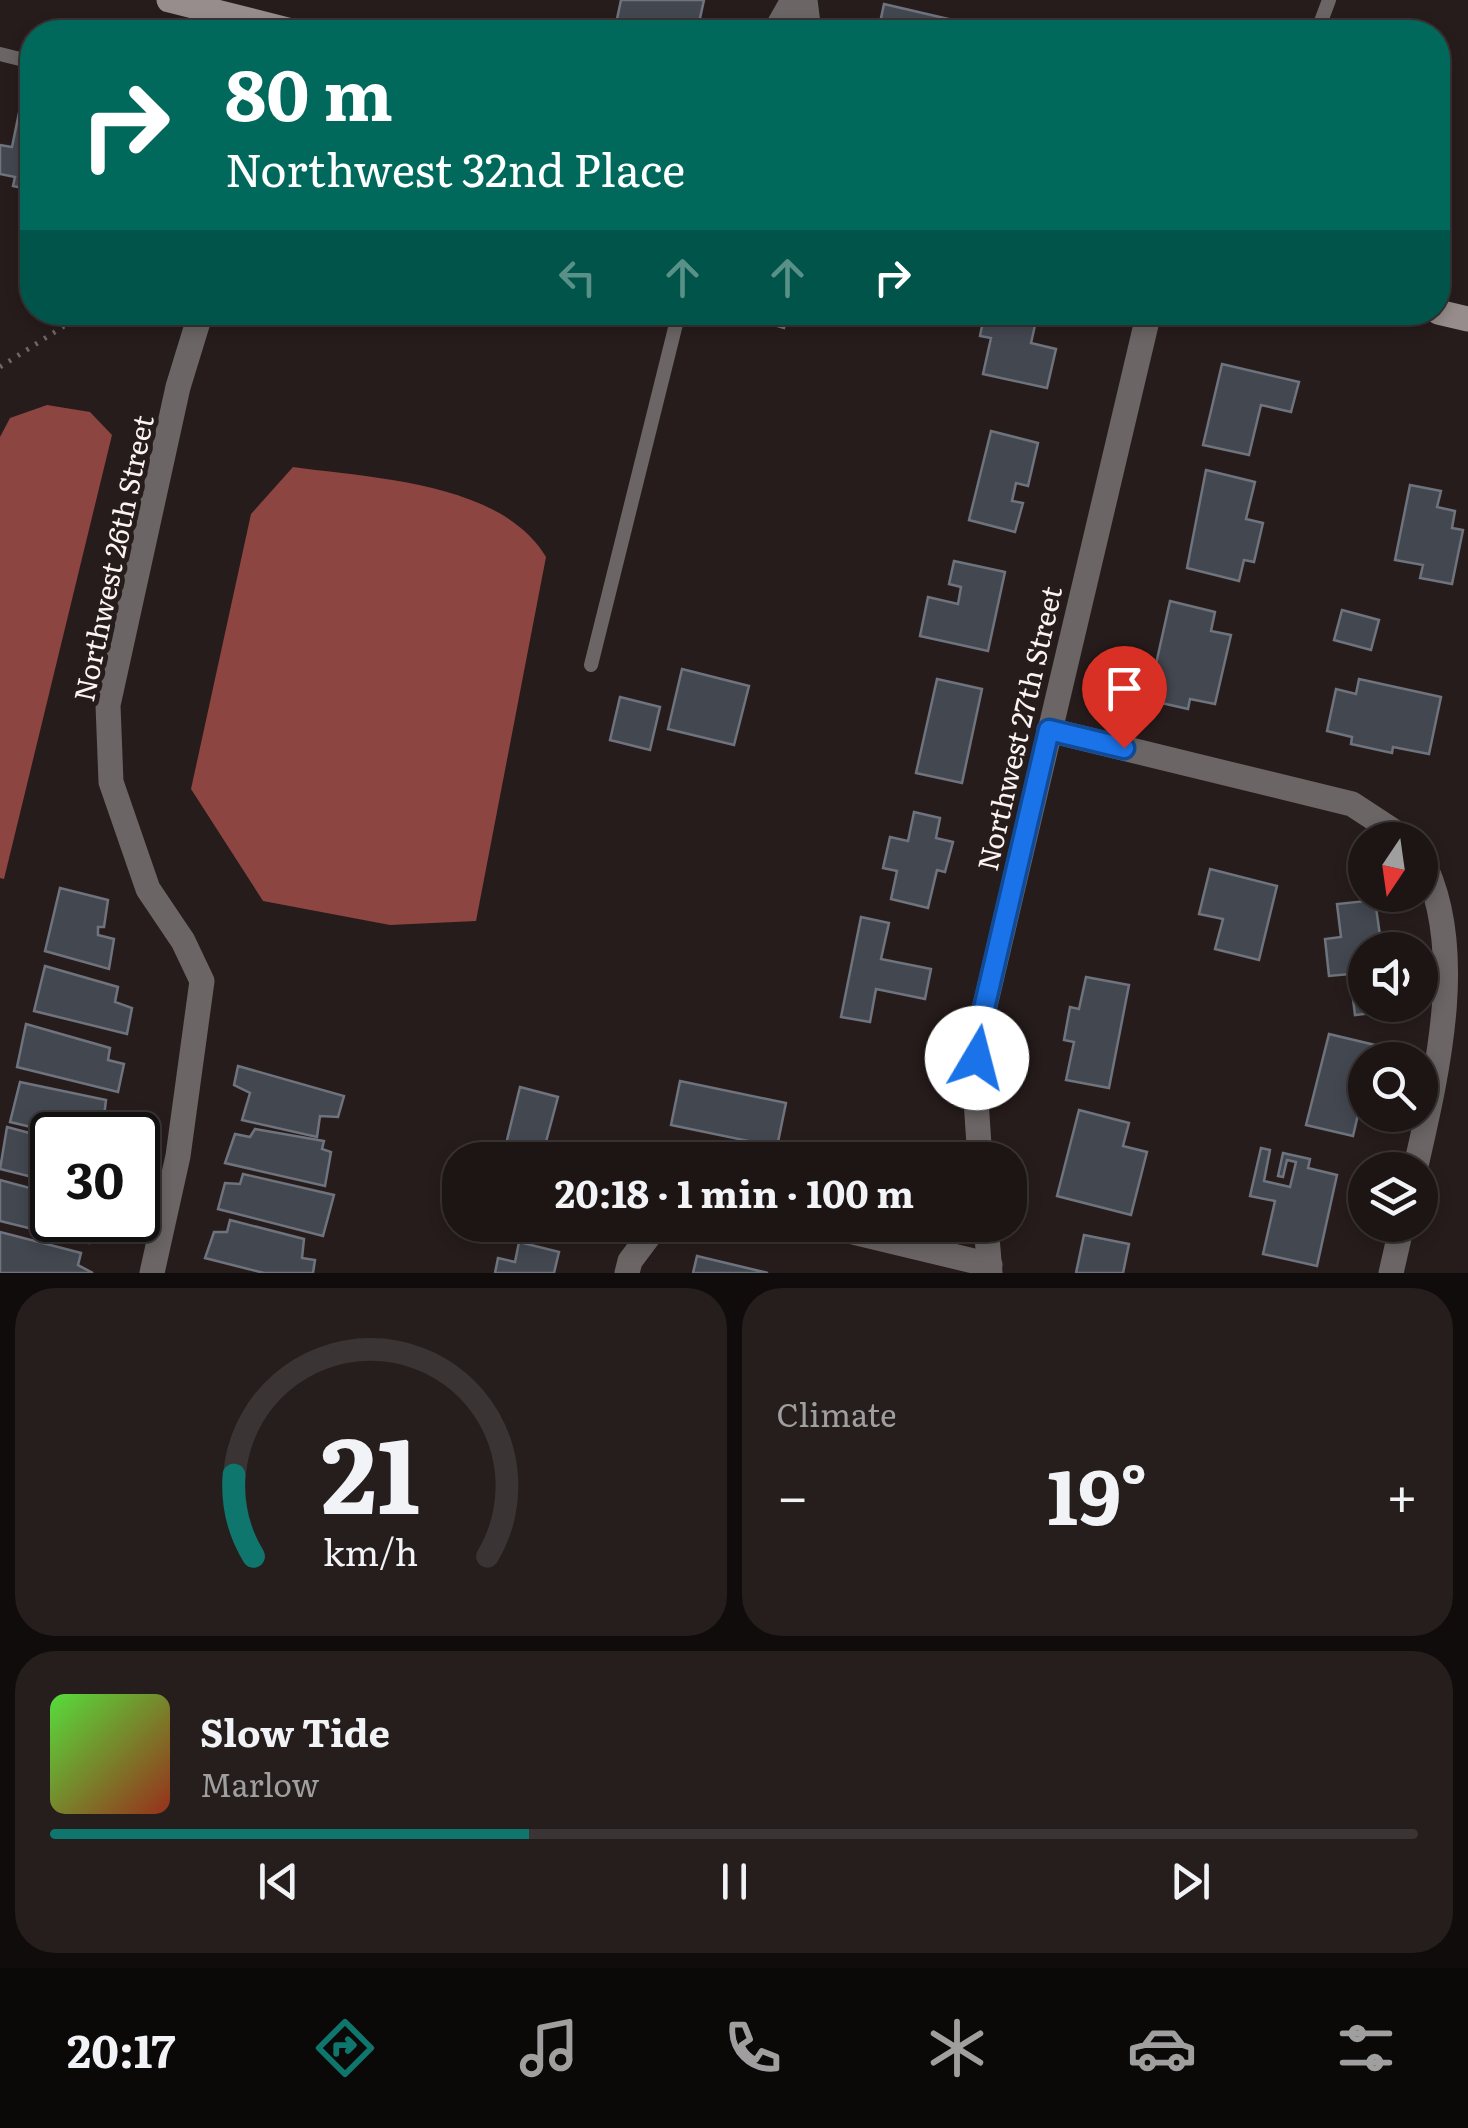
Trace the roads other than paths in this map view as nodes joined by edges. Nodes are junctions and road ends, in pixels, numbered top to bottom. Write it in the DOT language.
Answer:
graph roads {
  1 [pos="169,0"];
  2 [pos="228,7"];
  3 [pos="260,20"];
  4 [pos="197,325"];
  5 [pos="676,325"];
  6 [pos="1146,325"];
  7 [pos="591,665"];
  8 [pos="1049,730"];
  9 [pos="1380,822"];
  10 [pos="1438,886"];
  11 [pos="979,1142"];
  12 [pos="1419,1152"];
  13 [pos="644,1242"];
  14 [pos="888,1242"];
  15 [pos="988,1242"];
  16 [pos="1398,1242"];
  17 [pos="990,1269"];
  18 [pos="152,1273"];
  19 [pos="627,1273"];
  20 [pos="1391,1273"];
  1 -- 2 [label="street"];
  2 -- 3 [label="street"];
  4 -- 18 [label="street, Northwest 26th Street"];
  5 -- 7 [label="lane"];
  6 -- 8 [label="street, Northwest 27th Street"];
  8 -- 9 [label="street"];
  8 -- 11 [label="street, Northwest 27th Street"];
  10 -- 12 [label="street"];
  13 -- 19 [label="street"];
  14 -- 17 [label="street"];
  15 -- 17 [label="street"];
  16 -- 20 [label="street"];
}
